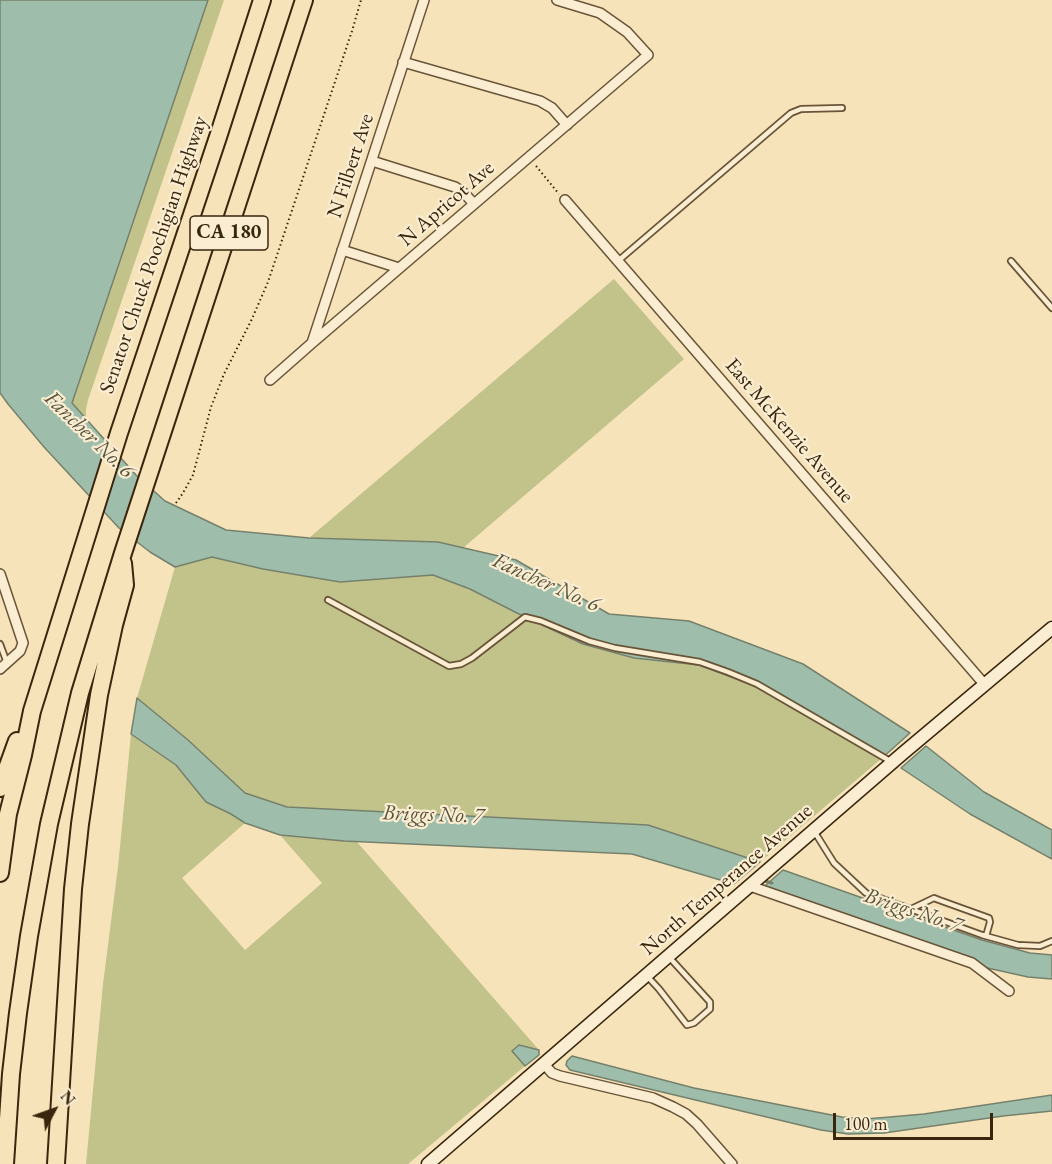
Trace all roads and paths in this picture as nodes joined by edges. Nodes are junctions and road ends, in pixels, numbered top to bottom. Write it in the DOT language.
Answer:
graph roads {
  1 [pos="262,0"];
  2 [pos="304,0"];
  3 [pos="361,0"];
  4 [pos="424,0"];
  5 [pos="557,0"];
  6 [pos="404,62"];
  7 [pos="842,108"];
  8 [pos="567,125"];
  9 [pos="372,161"];
  10 [pos="536,166"];
  11 [pos="565,200"];
  12 [pos="474,204"];
  13 [pos="342,250"];
  14 [pos="618,261"];
  15 [pos="1011,261"];
  16 [pos="399,268"];
  17 [pos="1052,308"];
  18 [pos="312,343"];
  19 [pos="270,380"];
  20 [pos="176,503"];
  21 [pos="123,553"];
  22 [pos="0,574"];
  23 [pos="328,600"];
  24 [pos="1052,628"];
  25 [pos="0,644"];
  26 [pos="4,666"];
  27 [pos="985,685"];
  28 [pos="32,711"];
  29 [pos="892,763"];
  30 [pos="0,788"];
  31 [pos="814,831"];
  32 [pos="0,873"];
  33 [pos="750,886"];
  34 [pos="911,909"];
  35 [pos="986,936"];
  36 [pos="1052,941"];
  37 [pos="668,957"];
  38 [pos="647,976"];
  39 [pos="1009,992"];
  40 [pos="544,1064"];
  41 [pos="5,1164"];
  42 [pos="56,1164"];
  43 [pos="428,1164"];
  44 [pos="732,1164"];
  1 -- 28 [label="highway, Senator Chuck Poochigian Highway / CA 180"];
  2 -- 21 [label="highway, CA 180"];
  3 -- 20 [label="path"];
  4 -- 6 [label="street, N Filbert Ave"];
  5 -- 8 [label="street, N Apricot Ave"];
  6 -- 8 [label="street"];
  6 -- 9 [label="street, N Filbert Ave"];
  7 -- 14 [label="lane"];
  8 -- 12 [label="street, N Apricot Ave"];
  9 -- 12 [label="street"];
  9 -- 13 [label="street, N Filbert Ave"];
  10 -- 11 [label="path"];
  11 -- 14 [label="street, East McKenzie Avenue"];
  12 -- 16 [label="street, N Apricot Ave"];
  13 -- 16 [label="street"];
  13 -- 18 [label="street, N Filbert Ave"];
  14 -- 27 [label="street, East McKenzie Avenue"];
  15 -- 17 [label="lane"];
  16 -- 18 [label="street, N Apricot Ave"];
  18 -- 19 [label="street, N Apricot Ave"];
  21 -- 41 [label="highway, CA 180"];
  21 -- 42 [label="highway"];
  22 -- 26 [label="street"];
  23 -- 29 [label="lane"];
  24 -- 27 [label="main road, North Temperance Avenue"];
  25 -- 26 [label="lane"];
  27 -- 29 [label="main road, North Temperance Avenue"];
  28 -- 30 [label="highway"];
  28 -- 32 [label="highway, Senator Chuck Poochigian Highway / CA 180"];
  29 -- 31 [label="main road, North Temperance Avenue"];
  31 -- 33 [label="main road, North Temperance Avenue"];
  31 -- 34 [label="lane"];
  33 -- 37 [label="main road, North Temperance Avenue"];
  33 -- 39 [label="street"];
  34 -- 35 [label="lane"];
  34 -- 35 [label="lane"];
  35 -- 36 [label="lane"];
  37 -- 38 [label="main road, North Temperance Avenue"];
  37 -- 38 [label="lane"];
  38 -- 40 [label="main road, North Temperance Avenue"];
  40 -- 43 [label="main road, North Temperance Avenue"];
  40 -- 44 [label="street"];
}
